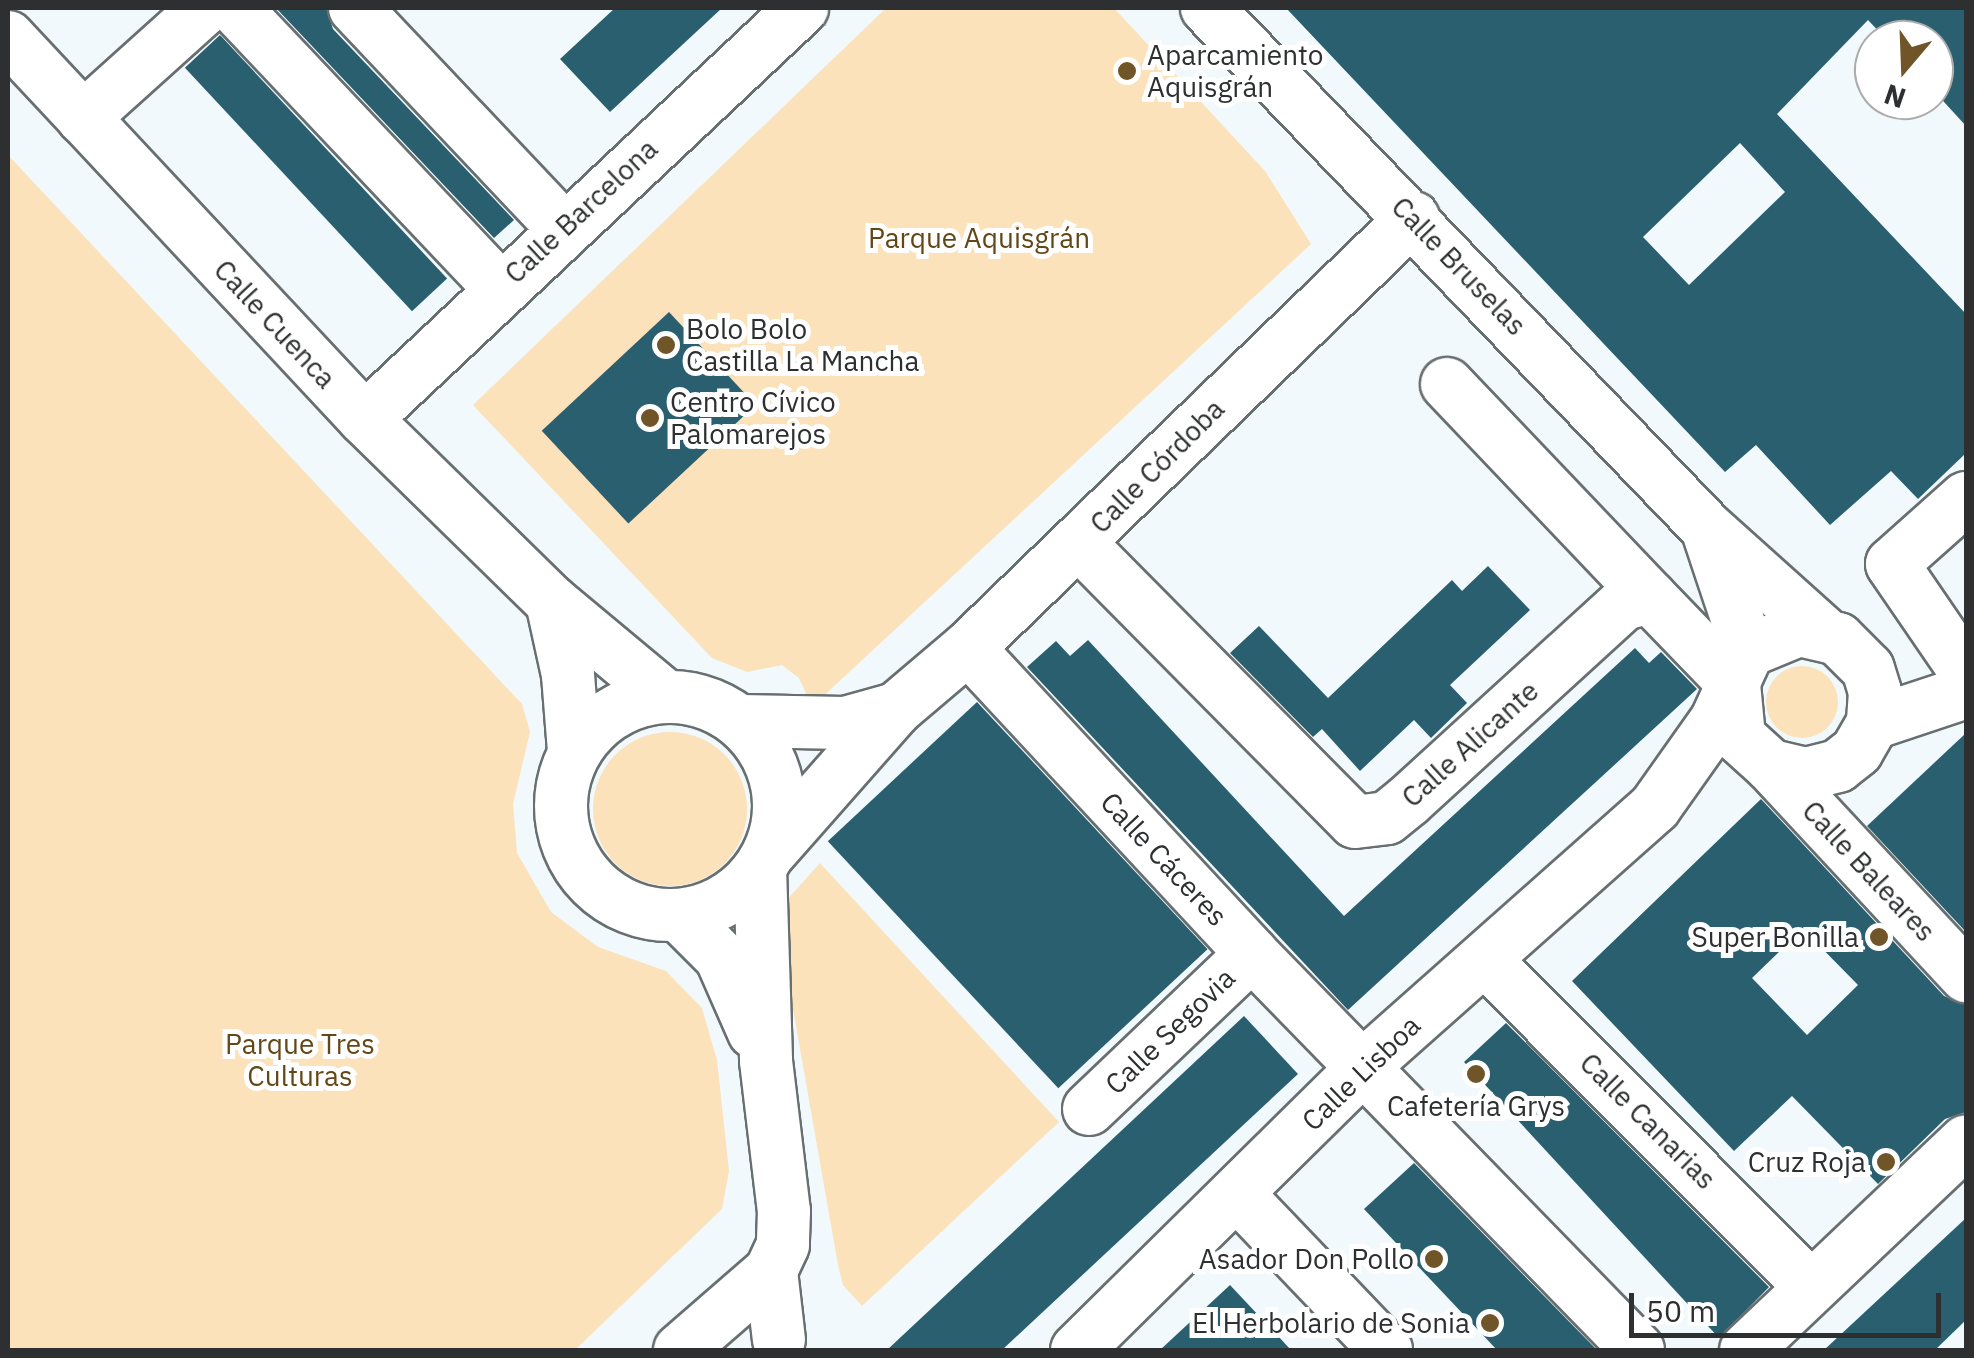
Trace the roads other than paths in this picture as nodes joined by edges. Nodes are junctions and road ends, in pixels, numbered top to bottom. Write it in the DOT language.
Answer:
graph roads {
  1 [pos="205,8"];
  2 [pos="235,8"];
  3 [pos="355,8"];
  4 [pos="802,8"];
  5 [pos="1208,8"];
  6 [pos="8,38"];
  7 [pos="83,118"];
  8 [pos="1412,218"];
  9 [pos="563,228"];
  10 [pos="499,288"];
  11 [pos="1447,384"];
  12 [pos="364,419"];
  13 [pos="1966,498"];
  14 [pos="1707,528"];
  15 [pos="1079,543"];
  16 [pos="1650,597"];
  17 [pos="552,602"];
  18 [pos="1838,641"];
  19 [pos="968,648"];
  20 [pos="1741,668"];
  21 [pos="1964,671"];
  22 [pos="666,697"];
  23 [pos="896,709"];
  24 [pos="741,720"];
  25 [pos="1873,723"];
  26 [pos="574,752"];
  27 [pos="1765,762"];
  28 [pos="1655,808"];
  29 [pos="765,860"];
  30 [pos="680,916"];
  31 [pos="1252,954"];
  32 [pos="1484,958"];
  33 [pos="1966,976"];
  34 [pos="766,1061"];
  35 [pos="1362,1068"];
  36 [pos="1089,1109"];
  37 [pos="1966,1141"];
  38 [pos="1239,1196"];
  39 [pos="772,1271"];
  40 [pos="1810,1286"];
  41 [pos="699,1334"];
  42 [pos="784,1346"];
  43 [pos="1077,1350"];
  44 [pos="1386,1350"];
  45 [pos="1638,1350"];
  46 [pos="1746,1350"];
  1 -- 7 [label="street"];
  2 -- 10 [label="street"];
  3 -- 9 [label="street"];
  4 -- 9 [label="street, Calle Barcelona"];
  5 -- 8 [label="street, Calle Bruselas"];
  6 -- 7 [label="street, Calle Cuenca"];
  7 -- 12 [label="street, Calle Cuenca"];
  8 -- 14 [label="street, Calle Bruselas"];
  8 -- 15 [label="street, Calle Córdoba"];
  9 -- 10 [label="street, Calle Barcelona"];
  10 -- 12 [label="street, Calle Barcelona"];
  11 -- 16 [label="street"];
  12 -- 17 [label="street, Calle Cuenca"];
  13 -- 21 [label="street"];
  14 -- 18 [label="street, Calle Bruselas"];
  14 -- 20 [label="street, Calle Bruselas"];
  15 -- 16 [label="street, Calle Alicante"];
  15 -- 19 [label="street, Calle Córdoba"];
  16 -- 20 [label="street"];
  17 -- 22 [label="street, Calle Cuenca"];
  17 -- 26 [label="street"];
  18 -- 20 [label="street"];
  18 -- 21 [label="street"];
  18 -- 25 [label="street"];
  19 -- 23 [label="street, Calle Córdoba"];
  19 -- 31 [label="street, Calle Cáceres"];
  20 -- 27 [label="street"];
  20 -- 28 [label="street, Calle Lisboa"];
  21 -- 25 [label="street"];
  22 -- 24 [label="street"];
  22 -- 26 [label="street"];
  23 -- 24 [label="street, Calle Córdoba"];
  23 -- 29 [label="street, Calle Córdoba"];
  24 -- 29 [label="street"];
  25 -- 27 [label="street"];
  26 -- 30 [label="street"];
  27 -- 28 [label="street, Calle Lisboa"];
  27 -- 33 [label="street, Calle Baleares"];
  28 -- 32 [label="street, Calle Lisboa"];
  29 -- 30 [label="street"];
  29 -- 34 [label="street"];
  30 -- 34 [label="street"];
  31 -- 35 [label="street, Calle Cáceres"];
  31 -- 36 [label="street, Calle Segovia"];
  32 -- 35 [label="street, Calle Lisboa"];
  32 -- 40 [label="street, Calle Canarias"];
  34 -- 39 [label="street"];
  35 -- 38 [label="street, Calle Lisboa"];
  35 -- 45 [label="street"];
  37 -- 40 [label="street"];
  38 -- 43 [label="street, Calle Lisboa"];
  38 -- 44 [label="street"];
  39 -- 41 [label="street"];
  39 -- 42 [label="street"];
  40 -- 46 [label="street"];
  41 -- 42 [label="street"];
}
